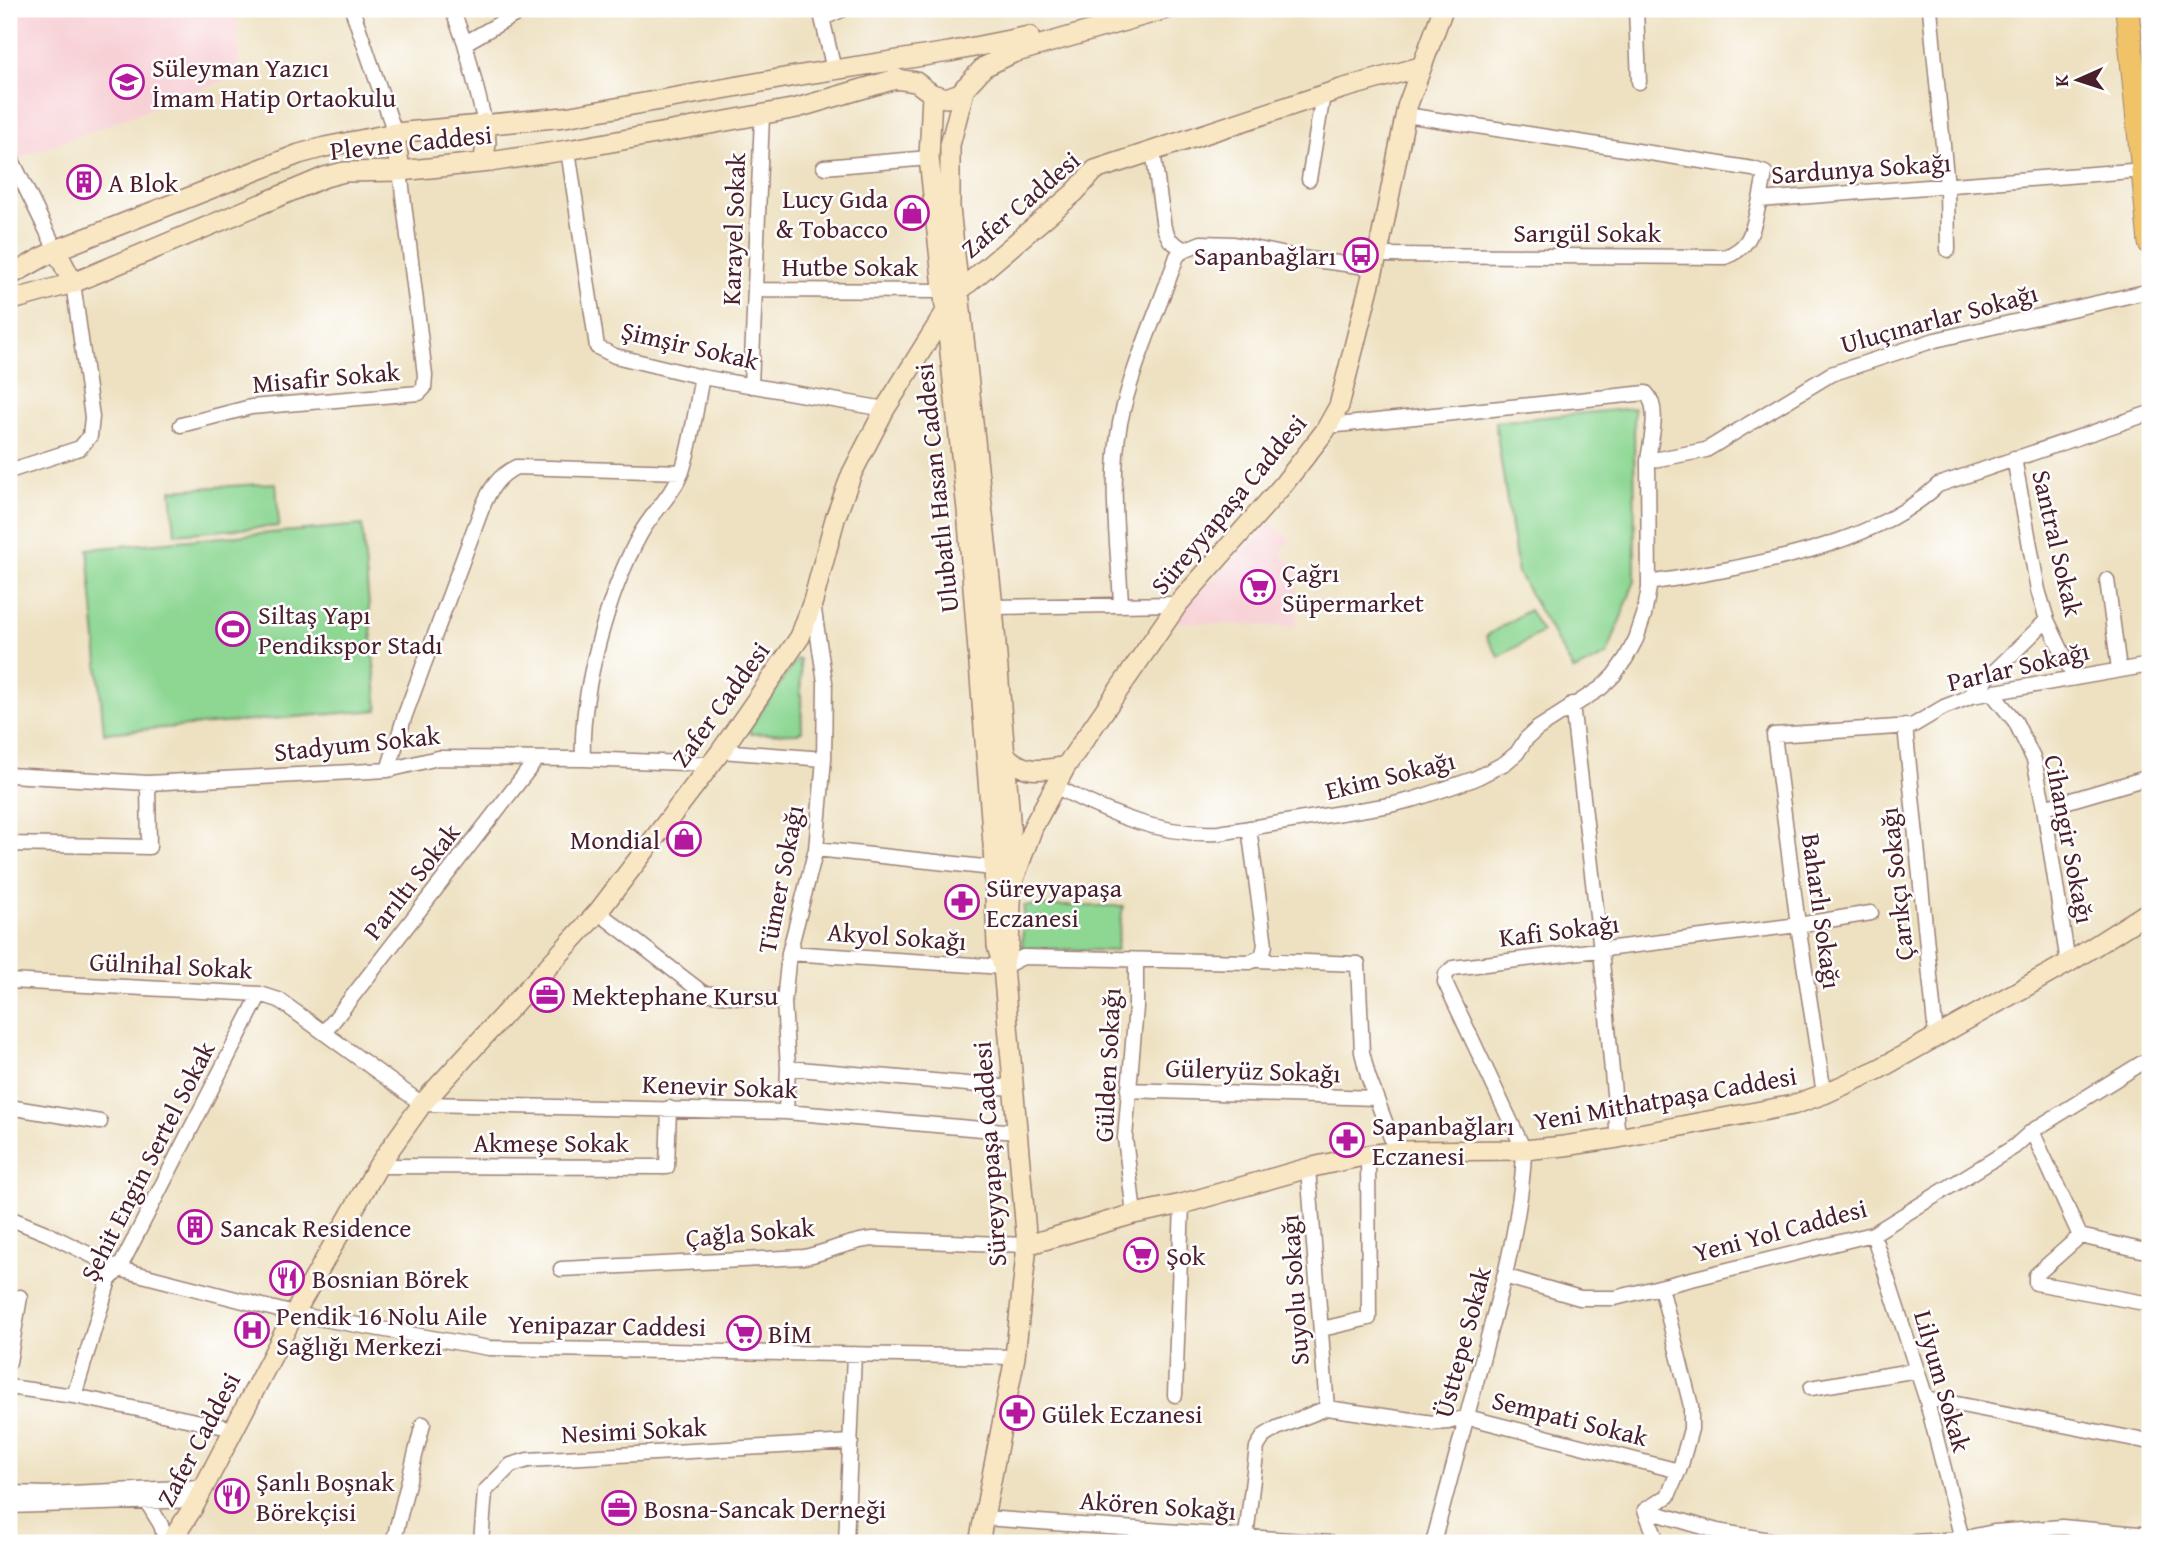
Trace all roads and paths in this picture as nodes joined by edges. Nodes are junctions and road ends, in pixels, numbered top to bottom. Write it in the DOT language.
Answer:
graph roads {
  1 [pos="352,9"];
  2 [pos="452,9"];
  3 [pos="526,9"];
  4 [pos="844,9"];
  5 [pos="1124,9"];
  6 [pos="1166,9"];
  7 [pos="1443,9"];
  8 [pos="1636,9"];
  9 [pos="1930,9"];
  10 [pos="2127,9"];
  11 [pos="821,13"];
  12 [pos="465,43"];
  13 [pos="942,53"];
  14 [pos="1420,67"];
  15 [pos="834,70"];
  16 [pos="795,76"];
  17 [pos="1639,82"];
  18 [pos="966,85"];
  19 [pos="929,91"];
  20 [pos="1323,95"];
  21 [pos="797,108"];
  22 [pos="1406,115"];
  23 [pos="762,116"];
  24 [pos="485,123"];
  25 [pos="395,133"];
  26 [pos="568,150"];
  27 [pos="1153,151"];
  28 [pos="9,154"];
  29 [pos="929,158"];
  30 [pos="478,163"];
  31 [pos="824,167"];
  32 [pos="2144,170"];
  33 [pos="400,172"];
  34 [pos="1309,179"];
  35 [pos="1947,187"];
  36 [pos="1760,200"];
  37 [pos="2150,243"];
  38 [pos="56,250"];
  39 [pos="1184,250"];
  40 [pos="1948,250"];
  41 [pos="1376,262"];
  42 [pos="9,276"];
  43 [pos="73,284"];
  44 [pos="756,290"];
  45 [pos="2150,291"];
  46 [pos="951,292"];
  47 [pos="9,301"];
  48 [pos="945,314"];
  49 [pos="702,377"];
  50 [pos="751,386"];
  51 [pos="885,409"];
  52 [pos="2150,413"];
  53 [pos="181,425"];
  54 [pos="1328,426"];
  55 [pos="2014,458"];
  56 [pos="1648,461"];
  57 [pos="9,471"];
  58 [pos="682,472"];
  59 [pos="2107,580"];
  60 [pos="1649,583"];
  61 [pos="813,601"];
  62 [pos="1121,604"];
  63 [pos="1178,604"];
  64 [pos="993,607"];
  65 [pos="2047,620"];
  66 [pos="2150,665"];
  67 [pos="2119,669"];
  68 [pos="2074,677"];
  69 [pos="1992,693"];
  70 [pos="1967,698"];
  71 [pos="1572,704"];
  72 [pos="1905,726"];
  73 [pos="1774,735"];
  74 [pos="1004,752"];
  75 [pos="715,758"];
  76 [pos="583,759"];
  77 [pos="824,759"];
  78 [pos="536,760"];
  79 [pos="1066,766"];
  80 [pos="388,770"];
  81 [pos="9,775"];
  82 [pos="2150,777"];
  83 [pos="148,783"];
  84 [pos="1055,786"];
  85 [pos="2044,808"];
  86 [pos="1249,828"];
  87 [pos="9,844"];
  88 [pos="1011,844"];
  89 [pos="816,849"];
  90 [pos="1000,877"];
  91 [pos="2150,911"];
  92 [pos="598,912"];
  93 [pos="1871,914"];
  94 [pos="1798,925"];
  95 [pos="1601,950"];
  96 [pos="789,953"];
  97 [pos="1136,960"];
  98 [pos="1257,960"];
  99 [pos="2068,963"];
  100 [pos="1003,967"];
  101 [pos="9,981"];
  102 [pos="260,994"];
  103 [pos="784,1002"];
  104 [pos="324,1032"];
  105 [pos="1937,1036"];
  106 [pos="2150,1058"];
  107 [pos="788,1068"];
  108 [pos="1012,1088"];
  109 [pos="1128,1090"];
  110 [pos="1824,1094"];
  111 [pos="1376,1098"];
  112 [pos="422,1104"];
  113 [pos="9,1107"];
  114 [pos="669,1108"];
  115 [pos="786,1112"];
  116 [pos="100,1122"];
  117 [pos="2032,1131"];
  118 [pos="1016,1132"];
  119 [pos="1618,1138"];
  120 [pos="1524,1150"];
  121 [pos="1396,1151"];
  122 [pos="1368,1155"];
  123 [pos="378,1166"];
  124 [pos="1308,1168"];
  125 [pos="1182,1204"];
  126 [pos="1134,1214"];
  127 [pos="9,1218"];
  128 [pos="1873,1234"];
  129 [pos="2080,1236"];
  130 [pos="1027,1245"];
  131 [pos="2150,1252"];
  132 [pos="119,1269"];
  133 [pos="561,1269"];
  134 [pos="1504,1276"];
  135 [pos="1661,1287"];
  136 [pos="20,1297"];
  137 [pos="2150,1304"];
  138 [pos="294,1314"];
  139 [pos="1322,1329"];
  140 [pos="854,1354"];
  141 [pos="1015,1357"];
  142 [pos="9,1362"];
  143 [pos="1917,1370"];
  144 [pos="9,1387"];
  145 [pos="1811,1388"];
  146 [pos="74,1395"];
  147 [pos="1175,1395"];
  148 [pos="1926,1398"];
  149 [pos="1327,1408"];
  150 [pos="1467,1417"];
  151 [pos="423,1424"];
  152 [pos="234,1429"];
  153 [pos="2150,1441"];
  154 [pos="850,1443"];
  155 [pos="1679,1471"];
  156 [pos="9,1493"];
  157 [pos="201,1494"];
  158 [pos="147,1502"];
  159 [pos="9,1506"];
  160 [pos="1645,1510"];
  161 [pos="984,1518"];
  162 [pos="2150,1535"];
  163 [pos="1246,1536"];
  164 [pos="1961,1541"];
  165 [pos="168,1543"];
  166 [pos="393,1543"];
  167 [pos="481,1543"];
  168 [pos="846,1543"];
  169 [pos="979,1543"];
  170 [pos="1329,1543"];
  171 [pos="1433,1543"];
  172 [pos="1650,1543"];
  173 [pos="1787,1543"];
  174 [pos="1900,1543"];
  1 -- 25 [label="street"];
  2 -- 12 [label="street"];
  3 -- 12 [label="street"];
  4 -- 11 [label="street"];
  5 -- 13 [label="street, Plevne Caddesi"];
  6 -- 18 [label="street"];
  7 -- 14 [label="street, Süreyyapaşa Caddesi"];
  8 -- 17 [label="street"];
  9 -- 35 [label="street"];
  10 -- 32 [label="main road"];
  11 -- 15 [label="street"];
  12 -- 24 [label="street"];
  13 -- 15 [label="street, Plevne Caddesi"];
  13 -- 18 [label="street"];
  13 -- 19 [label="street"];
  14 -- 20 [label="street, Zafer Caddesi"];
  14 -- 22 [label="street, Süreyyapaşa Caddesi"];
  15 -- 16 [label="street, Plevne Caddesi"];
  16 -- 21 [label="street"];
  16 -- 24 [label="street, Plevne Caddesi"];
  18 -- 19 [label="street"];
  18 -- 46 [label="street, Ulubatlı Hasan Caddesi"];
  19 -- 21 [label="street, Plevne Caddesi"];
  19 -- 29 [label="street, Ulubatlı Hasan Caddesi"];
  20 -- 27 [label="street, Zafer Caddesi"];
  20 -- 34 [label="street"];
  21 -- 23 [label="street, Plevne Caddesi"];
  22 -- 36 [label="street, Sardunya Sokağı"];
  22 -- 41 [label="street, Süreyyapaşa Caddesi"];
  23 -- 26 [label="street, Plevne Caddesi"];
  23 -- 44 [label="street, Karayel Sokak"];
  24 -- 25 [label="street, Plevne Caddesi"];
  24 -- 30 [label="street"];
  25 -- 33 [label="street"];
  25 -- 38 [label="street, Plevne Caddesi"];
  26 -- 30 [label="street, Plevne Caddesi"];
  26 -- 49 [label="street, Şimşir Sokak"];
  27 -- 39 [label="street"];
  27 -- 46 [label="street, Zafer Caddesi"];
  28 -- 38 [label="street"];
  29 -- 31 [label="street"];
  29 -- 46 [label="street, Ulubatlı Hasan Caddesi"];
  30 -- 33 [label="street, Plevne Caddesi"];
  32 -- 35 [label="street, Sardunya Sokağı"];
  32 -- 37 [label="main road"];
  33 -- 43 [label="street, Plevne Caddesi"];
  33 -- 53 [label="street, Misafir Sokak"];
  35 -- 36 [label="street, Sardunya Sokağı"];
  35 -- 40 [label="street"];
  36 -- 41 [label="street, Sarıgül Sokak"];
  38 -- 42 [label="street, Plevne Caddesi"];
  38 -- 43 [label="street"];
  39 -- 41 [label="street, Sarıgül Sokak"];
  39 -- 62 [label="street"];
  41 -- 54 [label="street, Süreyyapaşa Caddesi"];
  43 -- 47 [label="street, Plevne Caddesi"];
  43 -- 57 [label="street"];
  44 -- 46 [label="street, Hutbe Sokak"];
  44 -- 50 [label="street, Karayel Sokak"];
  45 -- 56 [label="street, Uluçınarlar Sokağı"];
  46 -- 48 [label="street, Zafer Caddesi"];
  46 -- 64 [label="street, Ulubatlı Hasan Caddesi"];
  48 -- 51 [label="street, Zafer Caddesi"];
  48 -- 90 [label="street, Ulubatlı Hasan Caddesi"];
  49 -- 50 [label="street, Şimşir Sokak"];
  49 -- 58 [label="street"];
  50 -- 51 [label="street, Şimşir Sokak"];
  51 -- 61 [label="street, Zafer Caddesi"];
  52 -- 55 [label="street"];
  54 -- 56 [label="street"];
  54 -- 63 [label="street, Süreyyapaşa Caddesi"];
  55 -- 60 [label="street"];
  55 -- 65 [label="street, Santral Sokak"];
  56 -- 60 [label="street, Ekim Sokağı"];
  58 -- 76 [label="street"];
  58 -- 80 [label="street"];
  59 -- 67 [label="street"];
  60 -- 71 [label="street, Ekim Sokağı"];
  61 -- 75 [label="street, Zafer Caddesi"];
  61 -- 77 [label="street, Tümer Sokağı"];
  62 -- 63 [label="street"];
  62 -- 64 [label="street"];
  63 -- 79 [label="street, Süreyyapaşa Caddesi"];
  64 -- 74 [label="street, Ulubatlı Hasan Caddesi"];
  65 -- 68 [label="street, Santral Sokak"];
  65 -- 70 [label="street"];
  66 -- 67 [label="street, Parlar Sokağı"];
  67 -- 68 [label="street, Parlar Sokağı"];
  68 -- 69 [label="street, Parlar Sokağı"];
  69 -- 70 [label="street, Parlar Sokağı"];
  69 -- 85 [label="street, Cihangir Sokağı"];
  70 -- 72 [label="street, Parlar Sokağı"];
  71 -- 86 [label="street, Ekim Sokağı"];
  71 -- 95 [label="street"];
  72 -- 73 [label="street, Parlar Sokağı"];
  72 -- 105 [label="street, Çarıkçı Sokağı"];
  73 -- 94 [label="street, Baharlı Sokağı"];
  74 -- 79 [label="street"];
  74 -- 88 [label="street, Ulubatlı Hasan Caddesi"];
  75 -- 76 [label="street, Stadyum Sokak"];
  75 -- 77 [label="street"];
  75 -- 92 [label="street, Zafer Caddesi"];
  76 -- 78 [label="street, Stadyum Sokak"];
  77 -- 89 [label="street, Tümer Sokağı"];
  78 -- 80 [label="street, Stadyum Sokak"];
  78 -- 104 [label="street, Parıltı Sokak"];
  79 -- 84 [label="street, Süreyyapaşa Caddesi"];
  79 -- 88 [label="street, Süreyyapaşa Caddesi"];
  80 -- 83 [label="street, Stadyum Sokak"];
  81 -- 83 [label="street, Stadyum Sokak"];
  82 -- 85 [label="street"];
  83 -- 87 [label="street"];
  84 -- 86 [label="street, Ekim Sokağı"];
  84 -- 90 [label="street, Süreyyapaşa Caddesi"];
  85 -- 99 [label="street, Cihangir Sokağı"];
  86 -- 98 [label="street"];
  88 -- 90 [label="street, Süreyyapaşa Caddesi"];
  89 -- 90 [label="street"];
  89 -- 96 [label="street, Tümer Sokağı"];
  90 -- 100 [label="street, Süreyyapaşa Caddesi"];
  91 -- 99 [label="street, Yeni Mithatpaşa Caddesi"];
  92 -- 103 [label="street"];
  92 -- 112 [label="street, Zafer Caddesi"];
  93 -- 94 [label="street, Kafi Sokağı"];
  94 -- 95 [label="street, Kafi Sokağı"];
  94 -- 110 [label="street, Baharlı Sokağı"];
  95 -- 119 [label="street"];
  95 -- 120 [label="street, Kafi Sokağı"];
  96 -- 100 [label="street, Akyol Sokağı"];
  96 -- 103 [label="street, Tümer Sokağı"];
  97 -- 98 [label="street"];
  97 -- 100 [label="street"];
  97 -- 109 [label="street, Gülden Sokağı"];
  98 -- 111 [label="street"];
  99 -- 105 [label="street, Yeni Mithatpaşa Caddesi"];
  100 -- 108 [label="street, Süreyyapaşa Caddesi"];
  101 -- 102 [label="street, Gülnihal Sokak"];
  102 -- 104 [label="street, Gülnihal Sokak"];
  102 -- 132 [label="street, Şehit Engin Sertel Sokak"];
  103 -- 107 [label="street, Tümer Sokağı"];
  104 -- 112 [label="street, Gülnihal Sokak"];
  105 -- 110 [label="street, Yeni Mithatpaşa Caddesi"];
  106 -- 117 [label="street, Yeni Yol Caddesi"];
  107 -- 108 [label="street"];
  107 -- 115 [label="street, Tümer Sokağı"];
  108 -- 118 [label="street, Süreyyapaşa Caddesi"];
  109 -- 111 [label="street, Güleryüz Sokağı"];
  109 -- 126 [label="street, Gülden Sokağı"];
  110 -- 119 [label="street, Yeni Mithatpaşa Caddesi"];
  111 -- 121 [label="street"];
  112 -- 114 [label="street, Kenevir Sokak"];
  112 -- 123 [label="street, Zafer Caddesi"];
  113 -- 116 [label="street"];
  114 -- 115 [label="street, Kenevir Sokak"];
  114 -- 123 [label="street, Akmeşe Sokak"];
  115 -- 118 [label="street, Kenevir Sokak"];
  117 -- 128 [label="street, Yeni Yol Caddesi"];
  117 -- 129 [label="street"];
  118 -- 130 [label="street, Süreyyapaşa Caddesi"];
  119 -- 120 [label="street, Yeni Mithatpaşa Caddesi"];
  120 -- 121 [label="street, Yeni Mithatpaşa Caddesi"];
  120 -- 134 [label="street, Üsttepe Sokak"];
  121 -- 122 [label="street, Yeni Mithatpaşa Caddesi"];
  122 -- 124 [label="street, Yeni Mithatpaşa Caddesi"];
  122 -- 139 [label="street"];
  123 -- 138 [label="street, Zafer Caddesi"];
  124 -- 125 [label="street, Yeni Mithatpaşa Caddesi"];
  124 -- 139 [label="street, Suyolu Sokağı"];
  125 -- 126 [label="street, Yeni Mithatpaşa Caddesi"];
  125 -- 147 [label="street"];
  126 -- 130 [label="street, Yeni Mithatpaşa Caddesi"];
  127 -- 132 [label="street, Yenipazar Caddesi"];
  128 -- 135 [label="street, Yeni Yol Caddesi"];
  128 -- 143 [label="street, Lilyum Sokak"];
  129 -- 131 [label="street"];
  129 -- 137 [label="street"];
  130 -- 133 [label="street, Çağla Sokak"];
  130 -- 141 [label="street, Süreyyapaşa Caddesi"];
  132 -- 138 [label="street, Yenipazar Caddesi"];
  132 -- 146 [label="street, Şehit Engin Sertel Sokak"];
  134 -- 135 [label="street, Yeni Yol Caddesi"];
  134 -- 150 [label="street, Üsttepe Sokak"];
  135 -- 155 [label="street"];
  136 -- 142 [label="street"];
  138 -- 140 [label="street, Yenipazar Caddesi"];
  138 -- 152 [label="street, Zafer Caddesi"];
  139 -- 149 [label="street, Suyolu Sokağı"];
  140 -- 141 [label="street, Yenipazar Caddesi"];
  140 -- 154 [label="street"];
  141 -- 161 [label="street, Süreyyapaşa Caddesi"];
  143 -- 145 [label="street"];
  143 -- 148 [label="street, Lilyum Sokak"];
  144 -- 146 [label="street"];
  146 -- 152 [label="street"];
  148 -- 153 [label="street"];
  148 -- 164 [label="street, Lilyum Sokak"];
  149 -- 150 [label="street, Sempati Sokak"];
  149 -- 163 [label="street, Sempati Sokak"];
  150 -- 155 [label="street, Sempati Sokak"];
  150 -- 171 [label="street, Üsttepe Sokak"];
  151 -- 166 [label="street"];
  152 -- 157 [label="street, Zafer Caddesi"];
  154 -- 167 [label="street, Nesimi Sokak"];
  154 -- 168 [label="street"];
  155 -- 160 [label="street"];
  156 -- 157 [label="street"];
  157 -- 158 [label="street"];
  157 -- 165 [label="street, Zafer Caddesi"];
  158 -- 159 [label="street"];
  158 -- 165 [label="street"];
  160 -- 172 [label="street"];
  160 -- 173 [label="street"];
  161 -- 163 [label="street, Akören Sokağı"];
  161 -- 169 [label="street, Süreyyapaşa Caddesi"];
  162 -- 164 [label="street"];
  163 -- 170 [label="street, Akören Sokağı"];
  164 -- 174 [label="street"];
}
